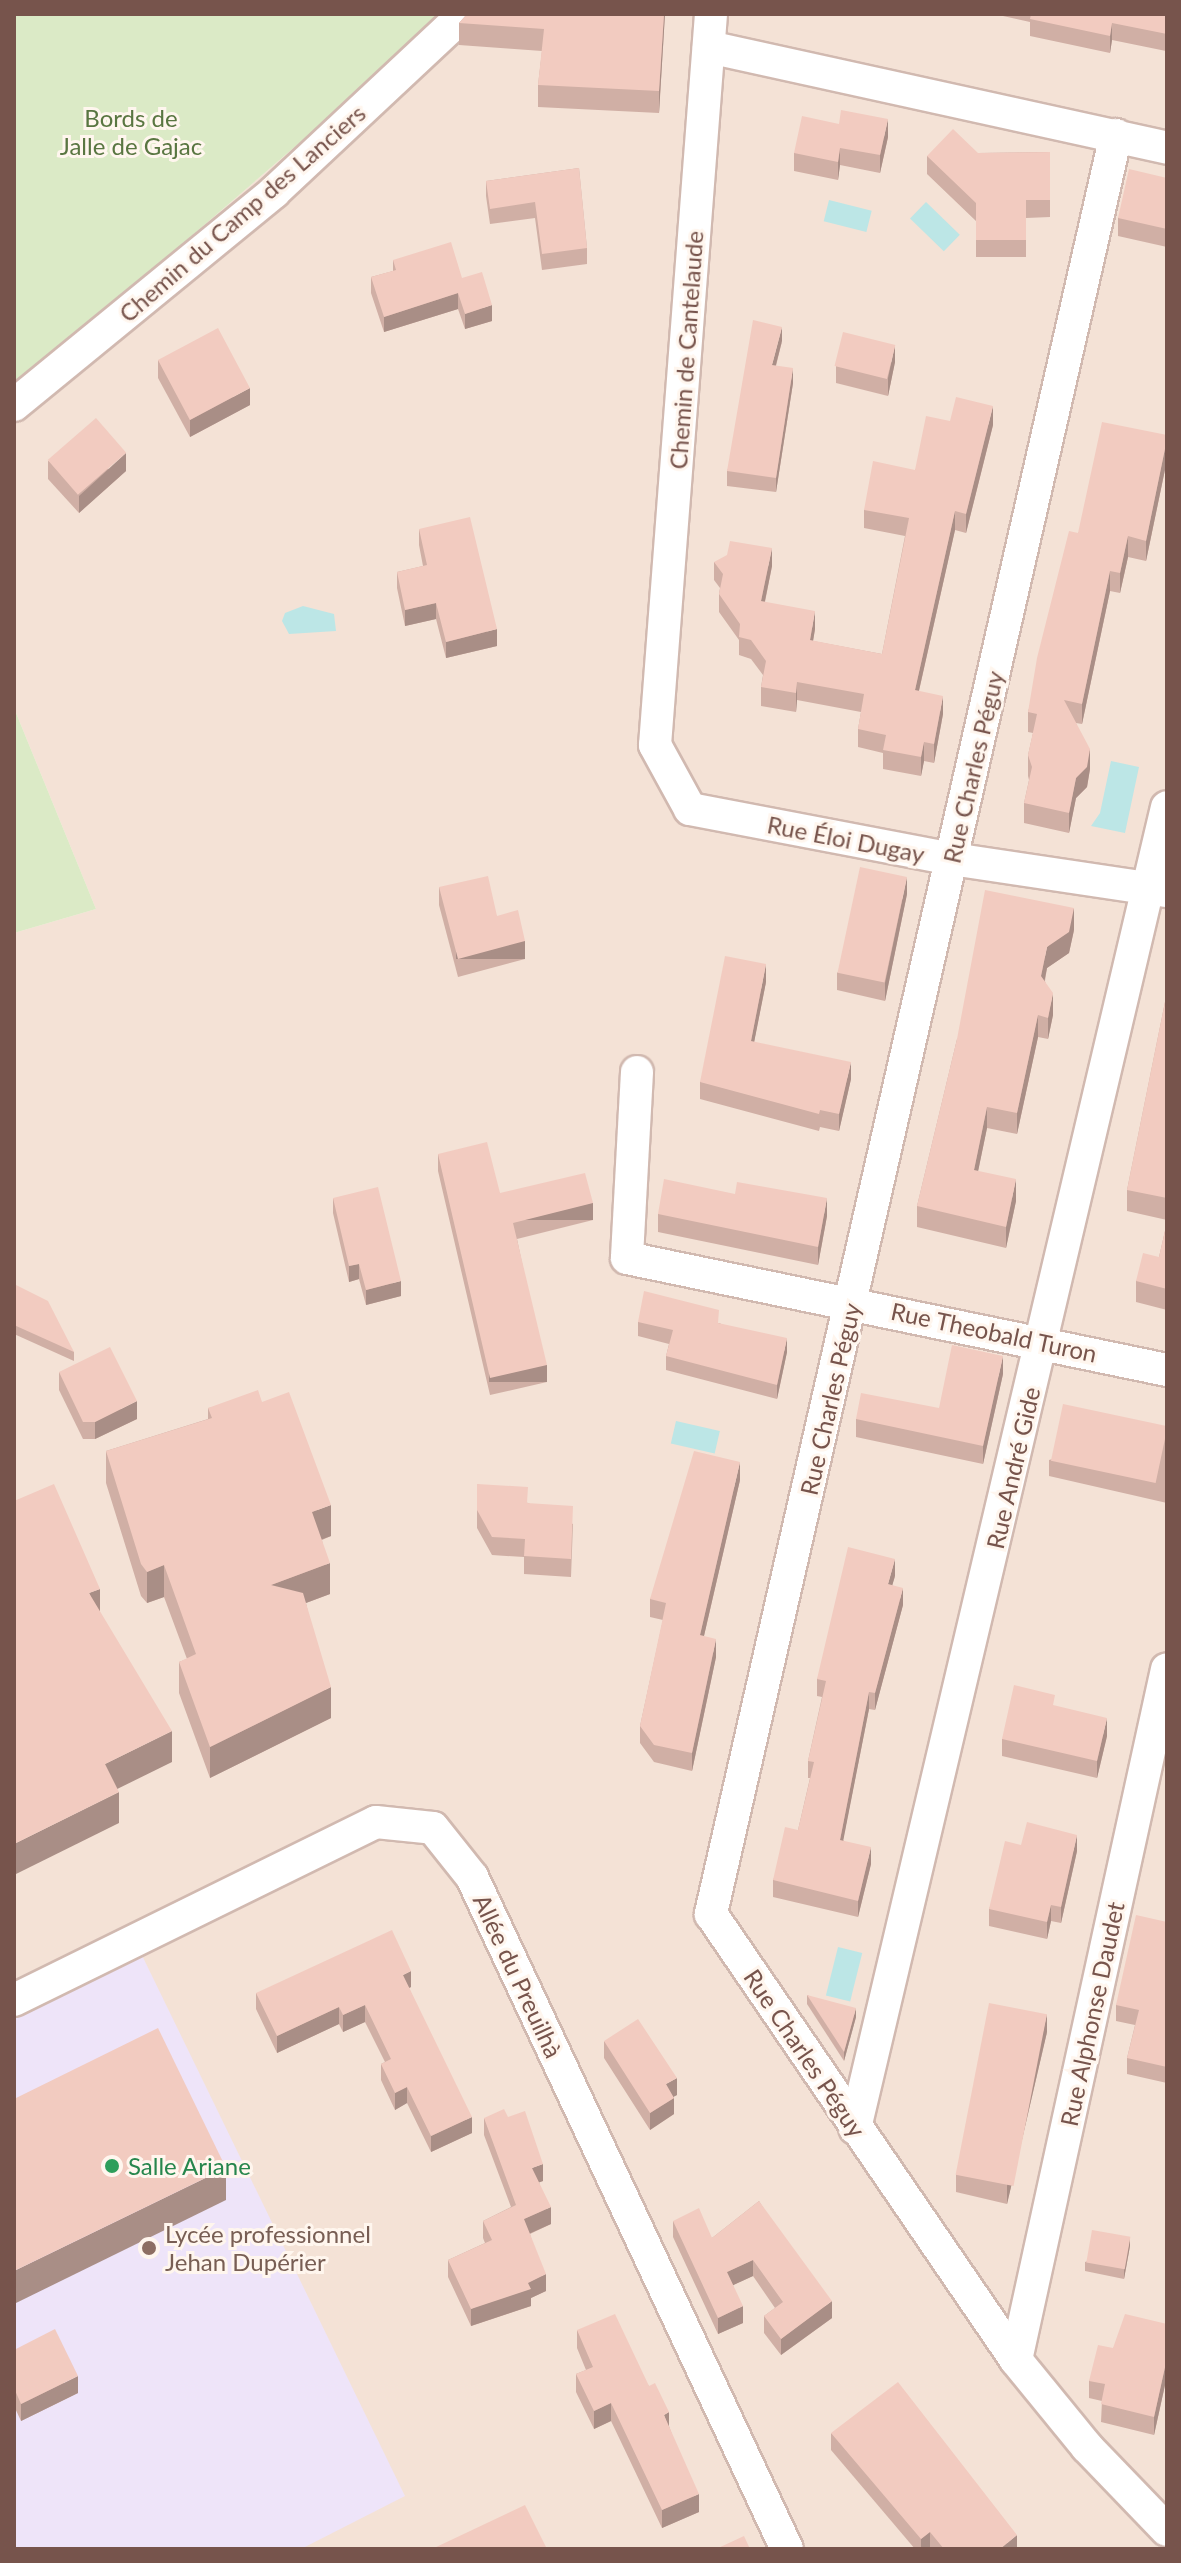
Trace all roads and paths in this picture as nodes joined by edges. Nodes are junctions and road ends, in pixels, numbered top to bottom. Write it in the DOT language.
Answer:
graph roads {
  1 [pos="464,14"];
  2 [pos="711,14"];
  3 [pos="709,47"];
  4 [pos="1116,135"];
  5 [pos="1167,148"];
  6 [pos="14,405"];
  7 [pos="662,653"];
  8 [pos="1167,807"];
  9 [pos="952,859"];
  10 [pos="1158,890"];
  11 [pos="637,1072"];
  12 [pos="853,1301"];
  13 [pos="1043,1342"];
  14 [pos="1167,1370"];
  15 [pos="1167,1669"];
  16 [pos="14,2000"];
  17 [pos="855,2128"];
  18 [pos="1016,2360"];
  19 [pos="1167,2530"];
  20 [pos="787,2549"];
  1 -- 6 [label="street, Chemin du Camp des Lanciers"];
  2 -- 3 [label="street, Chemin de Cantelaude"];
  3 -- 4 [label="street"];
  3 -- 7 [label="street, Chemin de Cantelaude"];
  4 -- 5 [label="street"];
  4 -- 9 [label="street, Rue Charles Péguy"];
  7 -- 9 [label="street, Rue Éloi Dugay"];
  8 -- 10 [label="street, Rue André Gide"];
  9 -- 10 [label="street, Rue Éloi Dugay"];
  9 -- 12 [label="street, Rue Charles Péguy"];
  10 -- 13 [label="street, Rue André Gide"];
  11 -- 12 [label="street, Rue Theobald Turon"];
  12 -- 13 [label="street, Rue Theobald Turon"];
  12 -- 17 [label="street, Rue Charles Péguy"];
  13 -- 14 [label="street, Rue Theobald Turon"];
  13 -- 17 [label="street, Rue André Gide"];
  15 -- 18 [label="street, Rue Alphonse Daudet"];
  16 -- 20 [label="street, Allée du Preuilhà"];
  17 -- 18 [label="street, Rue Charles Péguy"];
  18 -- 19 [label="street, Rue Charles Péguy"];
}
